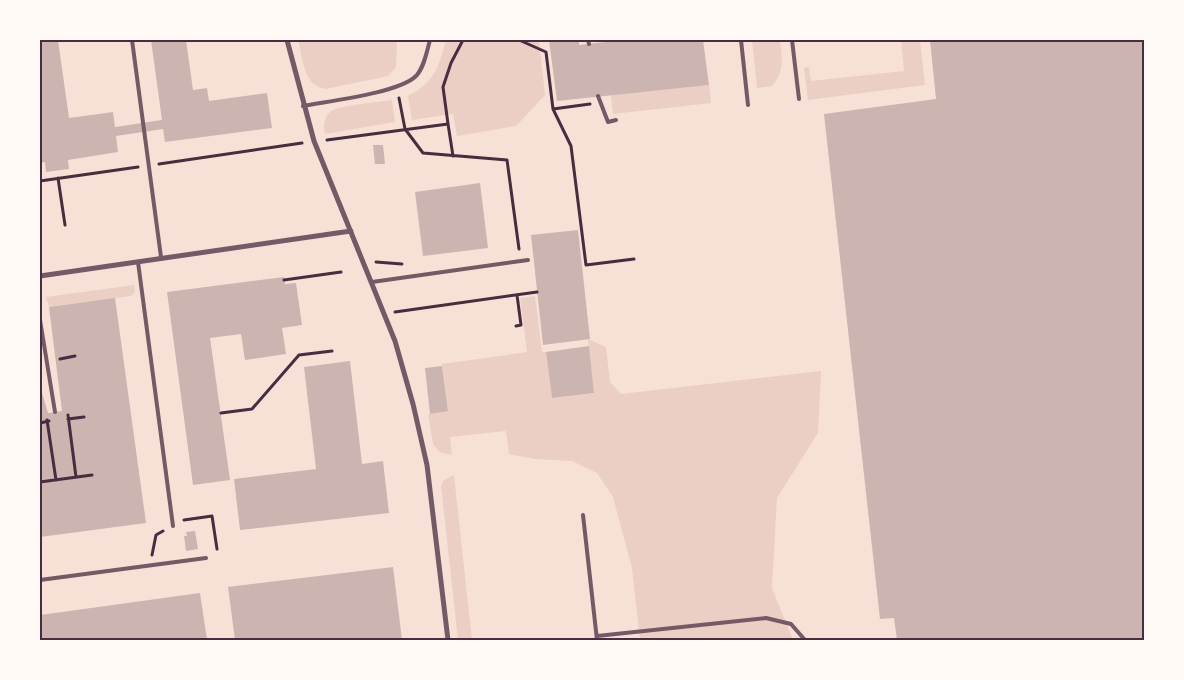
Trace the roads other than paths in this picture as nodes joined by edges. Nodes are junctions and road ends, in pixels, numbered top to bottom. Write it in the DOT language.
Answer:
graph roads {
  1 [pos="132,40"];
  2 [pos="287,40"];
  3 [pos="430,40"];
  4 [pos="741,40"];
  5 [pos="792,40"];
  6 [pos="598,96"];
  7 [pos="799,99"];
  8 [pos="748,105"];
  9 [pos="304,106"];
  10 [pos="616,120"];
  11 [pos="350,231"];
  12 [pos="162,257"];
  13 [pos="528,260"];
  14 [pos="138,262"];
  15 [pos="40,276"];
  16 [pos="372,282"];
  17 [pos="40,320"];
  18 [pos="55,412"];
  19 [pos="583,515"];
  20 [pos="173,524"];
  21 [pos="206,558"];
  22 [pos="40,580"];
  23 [pos="597,638"];
  24 [pos="448,640"];
  25 [pos="805,640"];
  1 -- 12 [label="lane"];
  2 -- 9 [label="street"];
  3 -- 9 [label="lane"];
  4 -- 8 [label="lane"];
  5 -- 7 [label="lane"];
  6 -- 10 [label="lane"];
  9 -- 11 [label="street"];
  11 -- 12 [label="street"];
  11 -- 16 [label="street"];
  12 -- 14 [label="street"];
  13 -- 16 [label="lane"];
  14 -- 15 [label="street"];
  14 -- 20 [label="lane"];
  16 -- 24 [label="street"];
  17 -- 18 [label="lane"];
  19 -- 23 [label="lane"];
  21 -- 22 [label="lane"];
  23 -- 25 [label="lane"];
}
